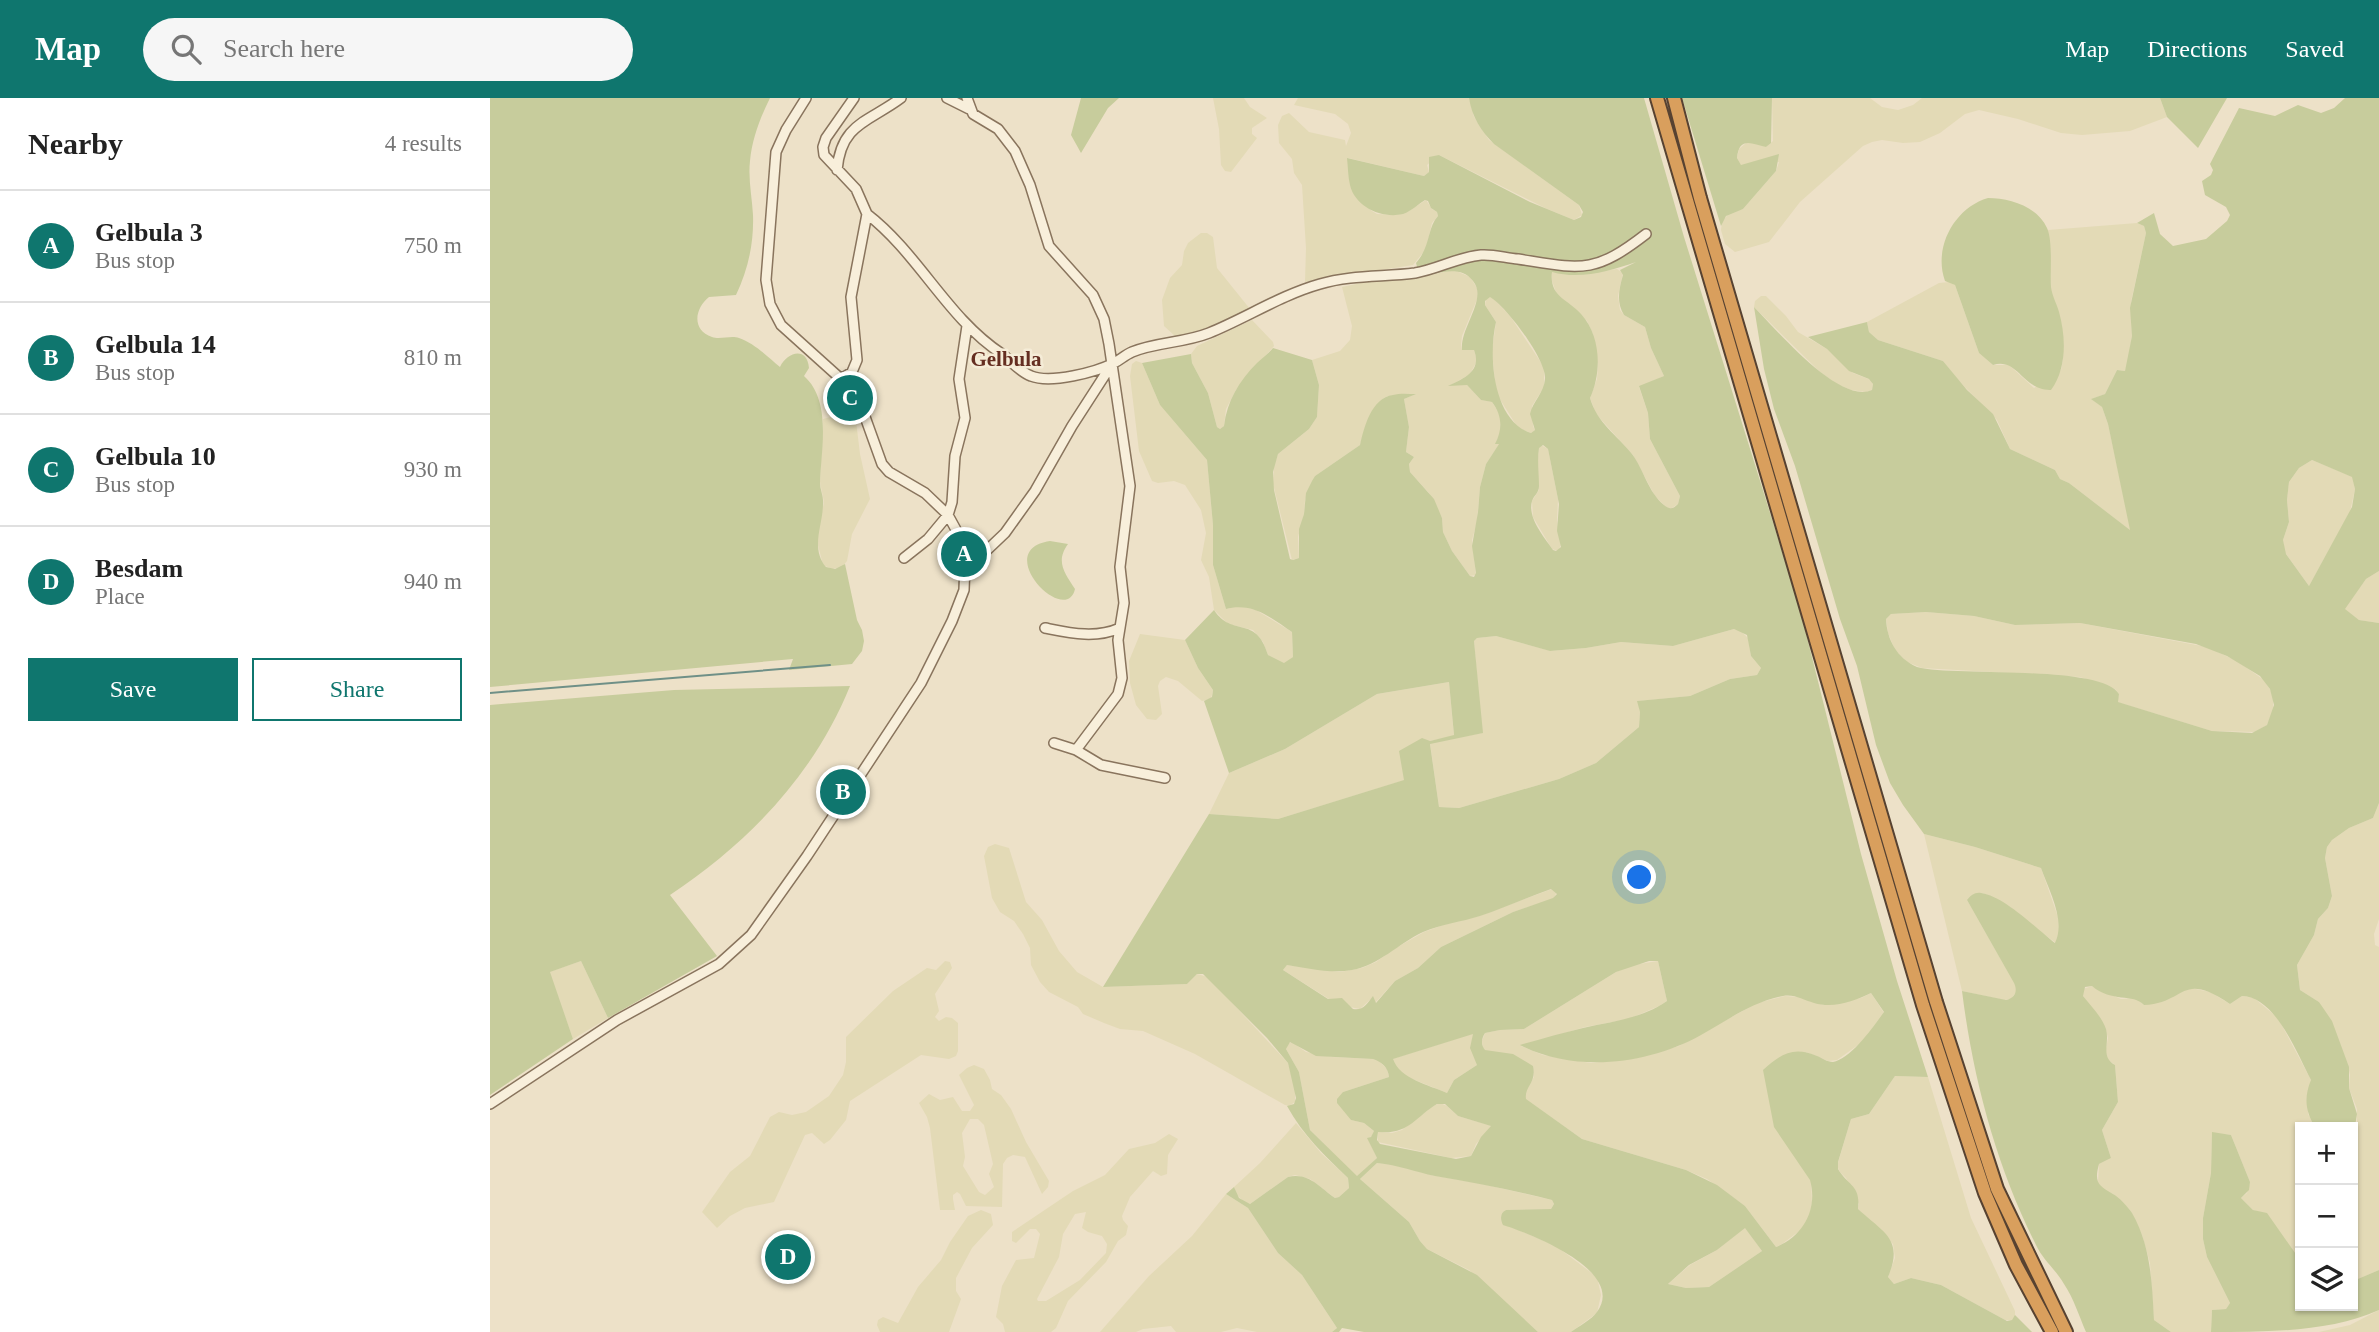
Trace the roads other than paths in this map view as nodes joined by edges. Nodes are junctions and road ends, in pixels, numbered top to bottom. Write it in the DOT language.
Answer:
graph roads {
  1 [pos="806,98"];
  2 [pos="854,98"];
  3 [pos="901,98"];
  4 [pos="947,98"];
  5 [pos="967,98"];
  6 [pos="1657,98"];
  7 [pos="1674,98"];
  8 [pos="969,109"];
  9 [pos="837,170"];
  10 [pos="867,214"];
  11 [pos="1646,234"];
  12 [pos="967,326"];
  13 [pos="1112,364"];
  14 [pos="841,379"];
  15 [pos="948,515"];
  16 [pos="904,558"];
  17 [pos="965,570"];
  18 [pos="1045,628"];
  19 [pos="1119,628"];
  20 [pos="1054,743"];
  21 [pos="1076,750"];
  22 [pos="1165,778"];
  23 [pos="490,1104"];
  24 [pos="2052,1332"];
  25 [pos="2066,1332"];
  1 -- 14 [label="street"];
  2 -- 9 [label="street"];
  3 -- 9 [label="street"];
  4 -- 8 [label="street"];
  5 -- 8 [label="street"];
  6 -- 24 [label="highway"];
  7 -- 25 [label="highway"];
  8 -- 13 [label="street"];
  9 -- 10 [label="street"];
  10 -- 12 [label="street"];
  10 -- 14 [label="street"];
  11 -- 13 [label="street"];
  12 -- 13 [label="street"];
  12 -- 15 [label="street"];
  13 -- 17 [label="street"];
  13 -- 19 [label="street"];
  14 -- 15 [label="street"];
  15 -- 16 [label="street"];
  15 -- 17 [label="street"];
  17 -- 23 [label="street"];
  18 -- 19 [label="street"];
  19 -- 21 [label="street"];
  20 -- 21 [label="street"];
  21 -- 22 [label="street"];
}
